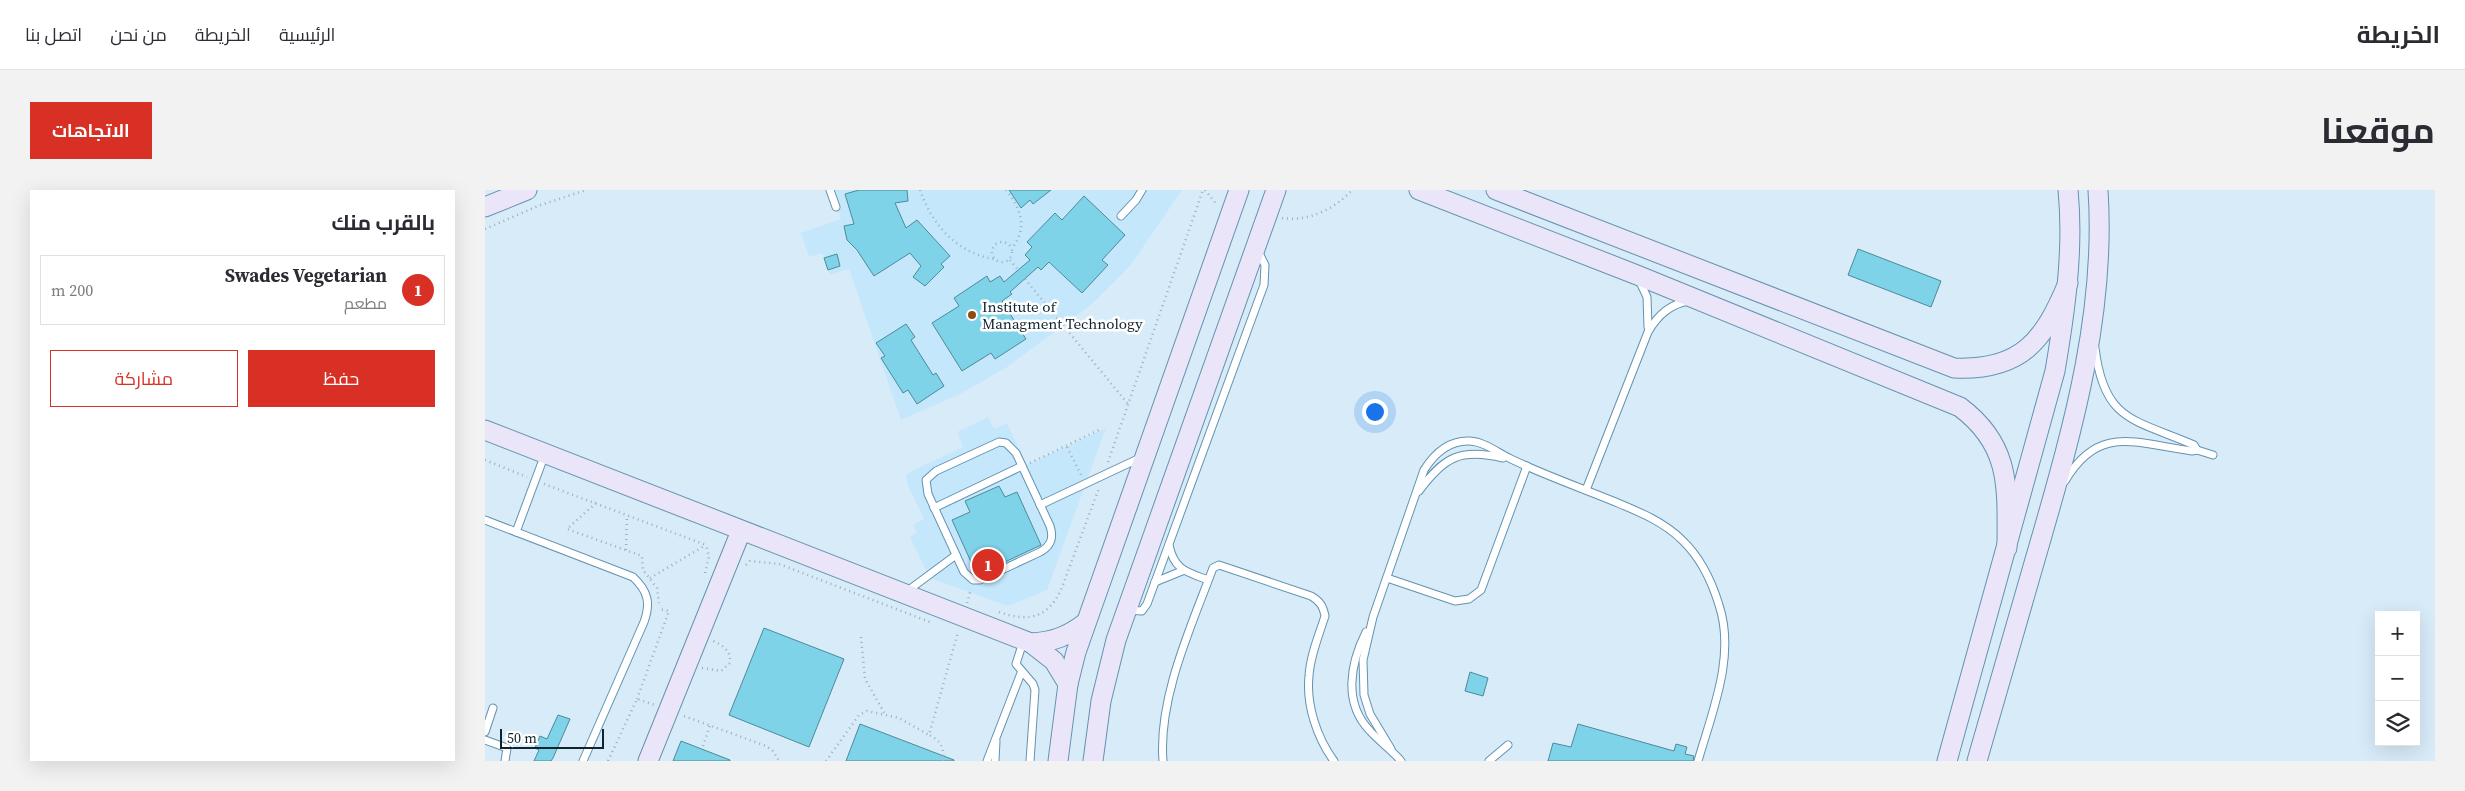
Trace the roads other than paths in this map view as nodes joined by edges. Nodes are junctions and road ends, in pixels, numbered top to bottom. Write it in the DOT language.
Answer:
graph roads {
  1 [pos="527,190"];
  2 [pos="830,190"];
  3 [pos="1142,190"];
  4 [pos="1239,190"];
  5 [pos="1276,190"];
  6 [pos="1419,190"];
  7 [pos="1496,190"];
  8 [pos="2068,190"];
  9 [pos="2098,190"];
  10 [pos="485,206"];
  11 [pos="836,207"];
  12 [pos="1121,216"];
  13 [pos="1255,246"];
  14 [pos="1637,275"];
  15 [pos="2068,283"];
  16 [pos="1699,301"];
  17 [pos="2093,328"];
  18 [pos="1647,332"];
  19 [pos="485,430"];
  20 [pos="2197,450"];
  21 [pos="546,454"];
  22 [pos="1145,455"];
  23 [pos="2213,455"];
  24 [pos="1510,459"];
  25 [pos="1023,466"];
  26 [pos="1527,466"];
  27 [pos="1586,490"];
  28 [pos="1417,495"];
  29 [pos="1041,505"];
  30 [pos="934,508"];
  31 [pos="2049,510"];
  32 [pos="485,520"];
  33 [pos="741,531"];
  34 [pos="516,532"];
  35 [pos="1169,544"];
  36 [pos="2007,548"];
  37 [pos="956,555"];
  38 [pos="1182,571"];
  39 [pos="1387,578"];
  40 [pos="1208,580"];
  41 [pos="1155,582"];
  42 [pos="905,593"];
  43 [pos="1127,610"];
  44 [pos="1373,617"];
  45 [pos="1085,623"];
  46 [pos="1027,641"];
  47 [pos="1021,672"];
  48 [pos="1068,684"];
  49 [pos="493,708"];
  50 [pos="485,732"];
  51 [pos="997,735"];
  52 [pos="485,740"];
  53 [pos="1508,745"];
  54 [pos="1391,749"];
  55 [pos="1399,760"];
  56 [pos="505,761"];
  57 [pos="583,761"];
  58 [pos="648,761"];
  59 [pos="987,761"];
  60 [pos="995,761"];
  61 [pos="1029,761"];
  62 [pos="1058,761"];
  63 [pos="1093,761"];
  64 [pos="1163,761"];
  65 [pos="1334,761"];
  66 [pos="1489,761"];
  67 [pos="1698,761"];
  68 [pos="1947,761"];
  69 [pos="1977,761"];
  1 -- 10 [label="street"];
  2 -- 11 [label="lane"];
  3 -- 12 [label="lane"];
  4 -- 22 [label="street"];
  5 -- 13 [label="street"];
  6 -- 14 [label="street"];
  7 -- 15 [label="street"];
  8 -- 15 [label="street"];
  9 -- 17 [label="street"];
  13 -- 35 [label="lane"];
  13 -- 43 [label="street"];
  14 -- 16 [label="street"];
  14 -- 18 [label="lane"];
  15 -- 36 [label="street"];
  16 -- 18 [label="lane"];
  16 -- 36 [label="street"];
  17 -- 20 [label="lane"];
  17 -- 31 [label="street"];
  18 -- 27 [label="lane"];
  19 -- 21 [label="street"];
  20 -- 23 [label="lane"];
  20 -- 31 [label="lane"];
  21 -- 33 [label="street"];
  21 -- 34 [label="lane"];
  22 -- 29 [label="lane"];
  22 -- 45 [label="street"];
  24 -- 26 [label="lane"];
  24 -- 28 [label="lane"];
  24 -- 28 [label="lane"];
  25 -- 29 [label="lane"];
  25 -- 30 [label="lane"];
  25 -- 30 [label="lane"];
  26 -- 27 [label="lane"];
  26 -- 39 [label="lane"];
  27 -- 67 [label="lane"];
  28 -- 39 [label="lane"];
  29 -- 37 [label="lane"];
  30 -- 37 [label="lane"];
  31 -- 69 [label="street"];
  32 -- 34 [label="lane"];
  33 -- 42 [label="street"];
  33 -- 58 [label="street"];
  34 -- 57 [label="lane"];
  35 -- 38 [label="lane"];
  35 -- 41 [label="lane"];
  36 -- 68 [label="street"];
  37 -- 42 [label="lane"];
  38 -- 40 [label="lane"];
  38 -- 41 [label="lane"];
  39 -- 44 [label="lane"];
  40 -- 64 [label="lane"];
  40 -- 65 [label="lane"];
  41 -- 43 [label="lane"];
  42 -- 46 [label="street"];
  43 -- 63 [label="street"];
  44 -- 54 [label="lane"];
  44 -- 54 [label="lane"];
  45 -- 46 [label="street"];
  45 -- 48 [label="street"];
  46 -- 47 [label="lane"];
  46 -- 48 [label="street"];
  47 -- 51 [label="lane"];
  47 -- 61 [label="lane"];
  48 -- 62 [label="street"];
  49 -- 50 [label="lane"];
  51 -- 59 [label="lane"];
  51 -- 60 [label="lane"];
  52 -- 56 [label="lane"];
  53 -- 66 [label="lane"];
  54 -- 55 [label="lane"];
}
